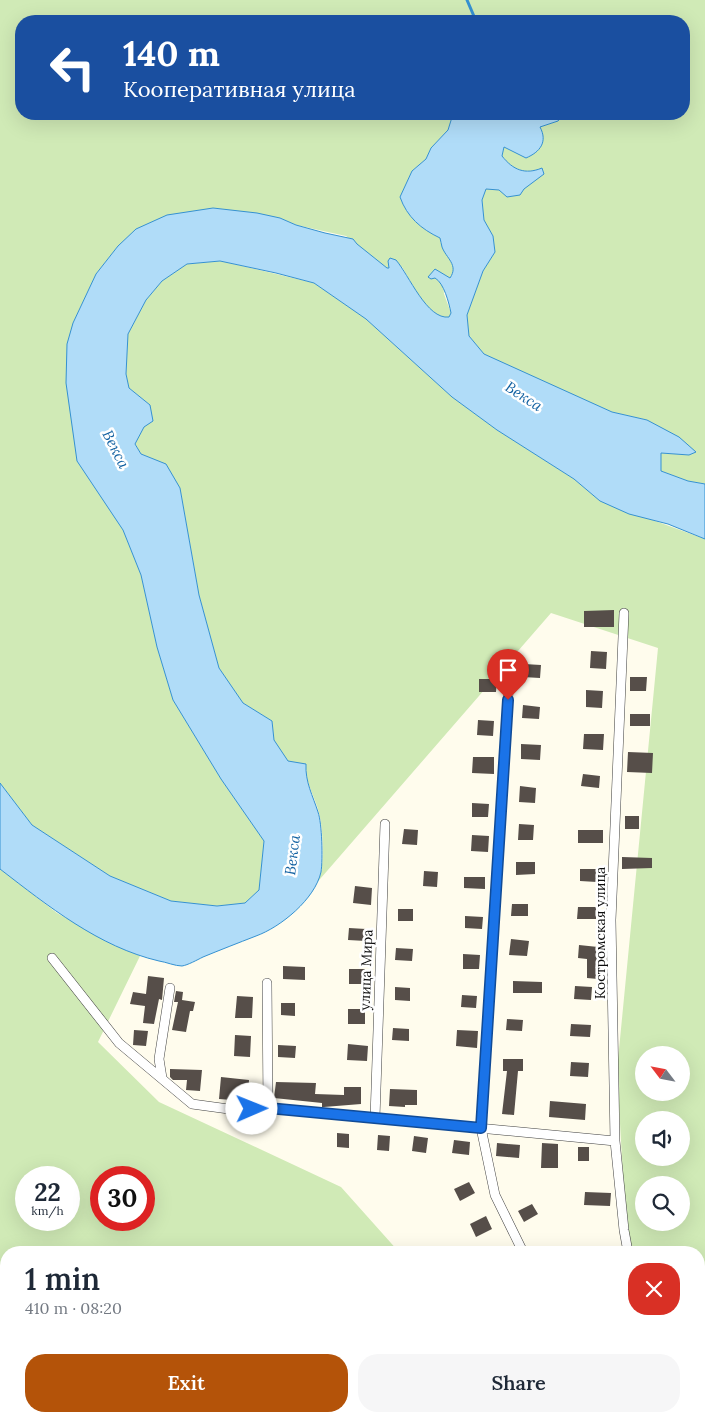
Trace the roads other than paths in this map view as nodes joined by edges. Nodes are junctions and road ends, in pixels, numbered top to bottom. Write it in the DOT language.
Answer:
graph roads {
  1 [pos="624,613"];
  2 [pos="509,680"];
  3 [pos="385,824"];
  4 [pos="52,958"];
  5 [pos="267,983"];
  6 [pos="170,988"];
  7 [pos="162,1078"];
  8 [pos="268,1108"];
  9 [pos="375,1118"];
  10 [pos="481,1128"];
  11 [pos="615,1141"];
  12 [pos="519,1246"];
  13 [pos="627,1246"];
  1 -- 11 [label="street, Костромская улица"];
  2 -- 10 [label="street"];
  3 -- 9 [label="street, улица Мира"];
  4 -- 7 [label="street"];
  5 -- 8 [label="street"];
  6 -- 7 [label="street"];
  7 -- 8 [label="street"];
  8 -- 9 [label="street"];
  9 -- 10 [label="street"];
  10 -- 11 [label="street"];
  10 -- 12 [label="street"];
  11 -- 13 [label="street, Костромская улица"];
}
